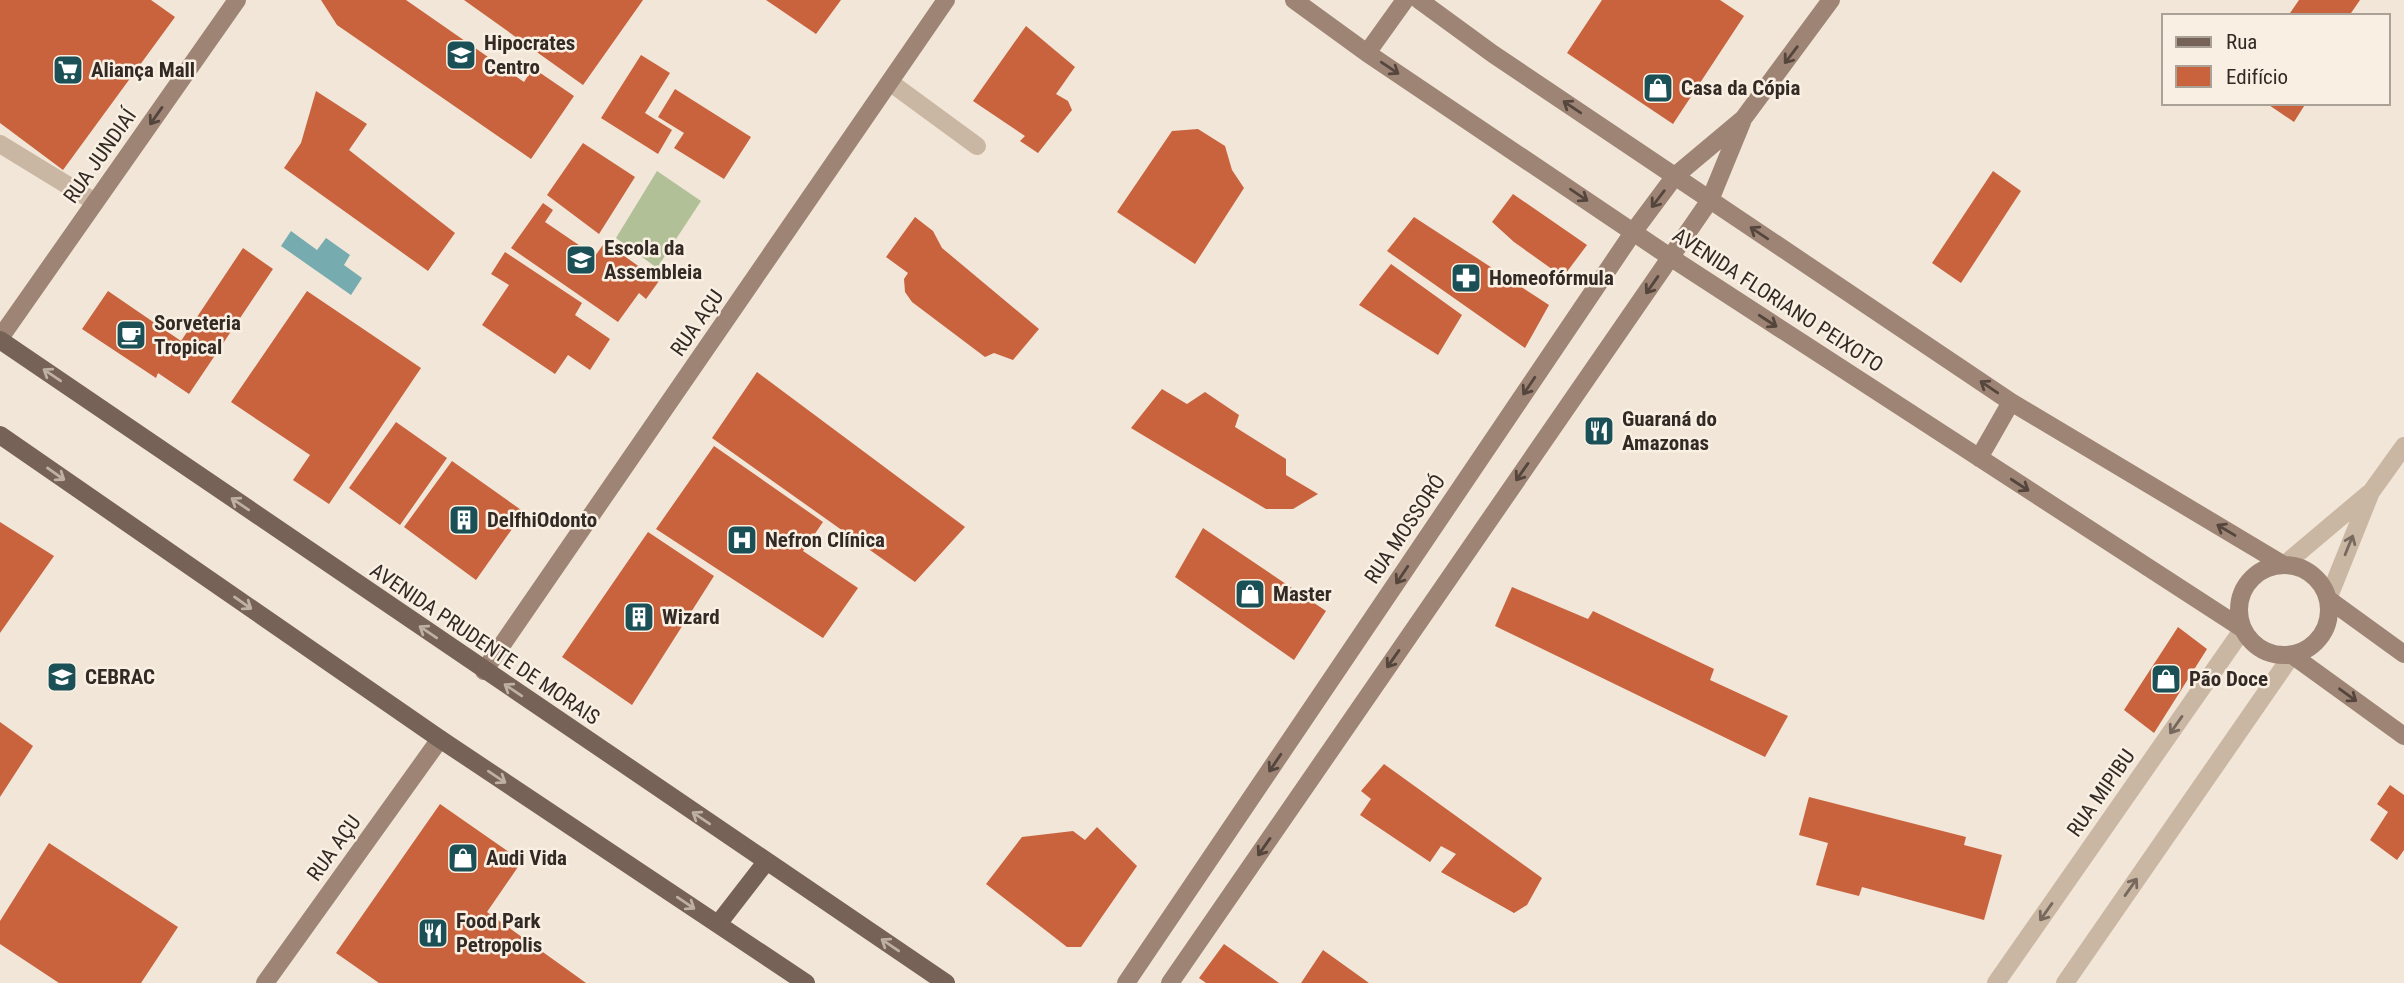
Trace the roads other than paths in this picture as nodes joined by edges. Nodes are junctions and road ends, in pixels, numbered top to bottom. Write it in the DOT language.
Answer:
graph roads {
  1 [pos="237,0"];
  2 [pos="946,0"];
  3 [pos="1294,0"];
  4 [pos="1405,0"];
  5 [pos="1419,0"];
  6 [pos="1831,0"];
  7 [pos="1367,53"];
  8 [pos="891,83"];
  9 [pos="1743,119"];
  10 [pos="0,144"];
  11 [pos="976,146"];
  12 [pos="1675,176"];
  13 [pos="1710,200"];
  14 [pos="95,202"];
  15 [pos="1634,231"];
  16 [pos="1671,257"];
  17 [pos="0,339"];
  18 [pos="2011,402"];
  19 [pos="0,435"];
  20 [pos="2404,446"];
  21 [pos="1979,458"];
  22 [pos="2371,492"];
  23 [pos="2284,565"];
  24 [pos="2328,599"];
  25 [pos="2243,629"];
  26 [pos="2404,654"];
  27 [pos="2292,655"];
  28 [pos="484,671"];
  29 [pos="2404,736"];
  30 [pos="440,739"];
  31 [pos="766,862"];
  32 [pos="718,924"];
  33 [pos="265,983"];
  34 [pos="806,983"];
  35 [pos="946,983"];
  36 [pos="1126,983"];
  37 [pos="1170,983"];
  38 [pos="1996,983"];
  39 [pos="2064,983"];
  1 -- 14 [label="street, RUA JUNDIAÍ, one-way"];
  2 -- 8 [label="street, RUA AÇU"];
  3 -- 7 [label="street, AVENIDA FLORIANO PEIXOTO"];
  4 -- 7 [label="street"];
  12 -- 5 [label="street, AVENIDA FLORIANO PEIXOTO, one-way"];
  6 -- 9 [label="street, RUA MOSSORÓ, one-way"];
  7 -- 15 [label="street, AVENIDA FLORIANO PEIXOTO, one-way"];
  8 -- 11 [label="street"];
  8 -- 28 [label="street, RUA AÇU"];
  9 -- 12 [label="street, RUA MOSSORÓ"];
  9 -- 13 [label="street, RUA MOSSORÓ"];
  10 -- 14 [label="street"];
  12 -- 13 [label="street, AVENIDA FLORIANO PEIXOTO"];
  12 -- 15 [label="street, RUA MOSSORÓ, one-way"];
  13 -- 16 [label="street, RUA MOSSORÓ"];
  18 -- 13 [label="street, AVENIDA FLORIANO PEIXOTO, one-way"];
  14 -- 17 [label="street, RUA JUNDIAÍ"];
  15 -- 16 [label="street, AVENIDA FLORIANO PEIXOTO"];
  15 -- 36 [label="street, RUA MOSSORÓ, one-way"];
  16 -- 21 [label="street, AVENIDA FLORIANO PEIXOTO, one-way"];
  16 -- 37 [label="street, RUA MOSSORÓ, one-way"];
  28 -- 17 [label="main road, AVENIDA PRUDENTE DE MORAIS, one-way"];
  18 -- 21 [label="street"];
  23 -- 18 [label="street, AVENIDA FLORIANO PEIXOTO, one-way"];
  19 -- 30 [label="main road, one-way"];
  20 -- 22 [label="street"];
  21 -- 25 [label="street, AVENIDA FLORIANO PEIXOTO, one-way"];
  22 -- 23 [label="street"];
  24 -- 22 [label="street, one-way"];
  23 -- 24 [label="street"];
  23 -- 25 [label="street"];
  24 -- 26 [label="street"];
  24 -- 27 [label="street"];
  25 -- 27 [label="street"];
  25 -- 38 [label="street, RUA MIPIBU, one-way"];
  27 -- 29 [label="street, one-way"];
  39 -- 27 [label="street, one-way"];
  31 -- 28 [label="main road, AVENIDA PRUDENTE DE MORAIS, one-way"];
  30 -- 32 [label="main road, one-way"];
  30 -- 33 [label="street, RUA AÇU"];
  31 -- 32 [label="main road"];
  35 -- 31 [label="main road, AVENIDA PRUDENTE DE MORAIS, one-way"];
  32 -- 34 [label="main road"];
}
